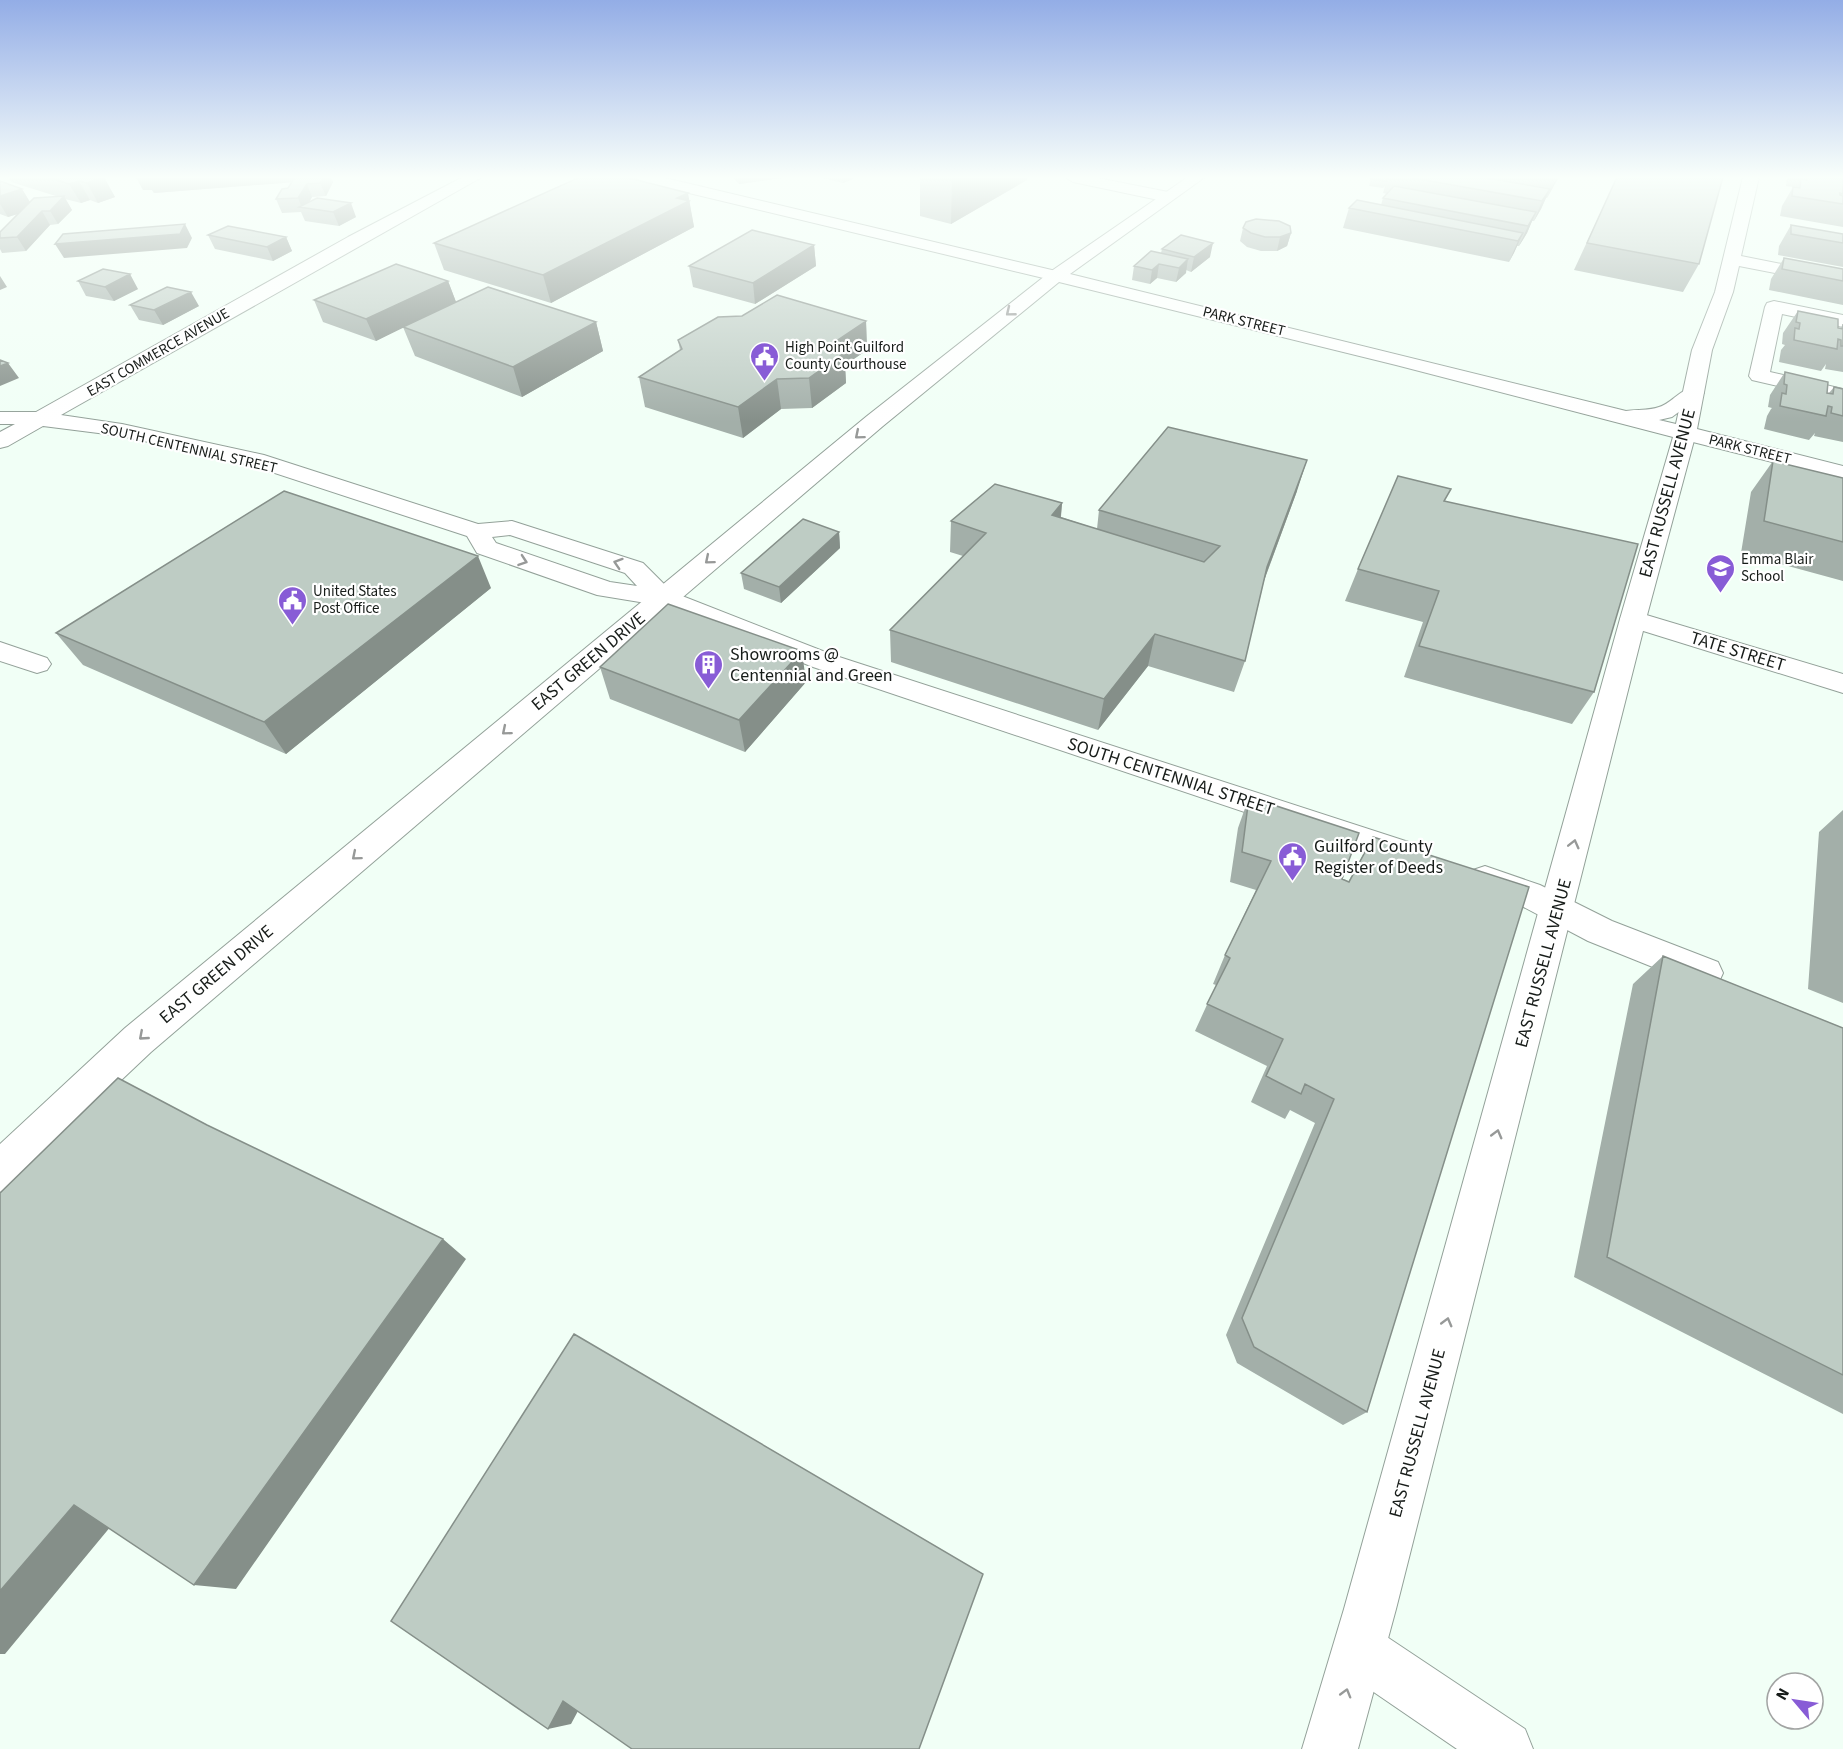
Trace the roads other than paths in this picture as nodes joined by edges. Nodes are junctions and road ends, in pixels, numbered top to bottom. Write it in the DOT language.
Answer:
graph roads {
  1 [pos="323,259"];
  2 [pos="983,259"];
  3 [pos="1081,259"];
  4 [pos="1732,260"];
  5 [pos="1056,276"];
  6 [pos="1843,280"];
  7 [pos="1843,321"];
  8 [pos="1694,393"];
  9 [pos="1843,395"];
  10 [pos="1621,417"];
  11 [pos="0,418"];
  12 [pos="41,419"];
  13 [pos="1685,433"];
  14 [pos="0,441"];
  15 [pos="1843,472"];
  16 [pos="663,598"];
  17 [pos="1633,619"];
  18 [pos="0,651"];
  19 [pos="37,664"];
  20 [pos="1843,684"];
  21 [pos="1558,909"];
  22 [pos="1732,984"];
  23 [pos="0,1172"];
  24 [pos="1359,1650"];
  25 [pos="1330,1749"];
  26 [pos="1504,1749"];
  1 -- 12 [label="street, EAST COMMERCE AVENUE"];
  2 -- 5 [label="street, PARK STREET"];
  3 -- 5 [label="street, EAST GREEN DRIVE"];
  4 -- 6 [label="street"];
  4 -- 8 [label="street, EAST RUSSELL AVENUE"];
  5 -- 10 [label="street, PARK STREET"];
  5 -- 16 [label="street, EAST GREEN DRIVE, one-way"];
  7 -- 9 [label="street"];
  8 -- 10 [label="street"];
  8 -- 13 [label="street, EAST RUSSELL AVENUE"];
  10 -- 13 [label="street, PARK STREET"];
  11 -- 12 [label="street, SOUTH CENTENNIAL STREET"];
  12 -- 14 [label="street, EAST COMMERCE AVENUE"];
  12 -- 16 [label="street, SOUTH CENTENNIAL STREET"];
  13 -- 15 [label="street, PARK STREET"];
  13 -- 17 [label="street, EAST RUSSELL AVENUE"];
  16 -- 21 [label="street, SOUTH CENTENNIAL STREET"];
  16 -- 23 [label="street, EAST GREEN DRIVE, one-way"];
  17 -- 20 [label="street, TATE STREET"];
  21 -- 17 [label="street, EAST RUSSELL AVENUE, one-way"];
  18 -- 19 [label="street"];
  21 -- 22 [label="street, SOUTH CENTENNIAL STREET"];
  24 -- 21 [label="street, EAST RUSSELL AVENUE, one-way"];
  25 -- 24 [label="street, EAST RUSSELL AVENUE, one-way"];
  24 -- 26 [label="street"];
}
